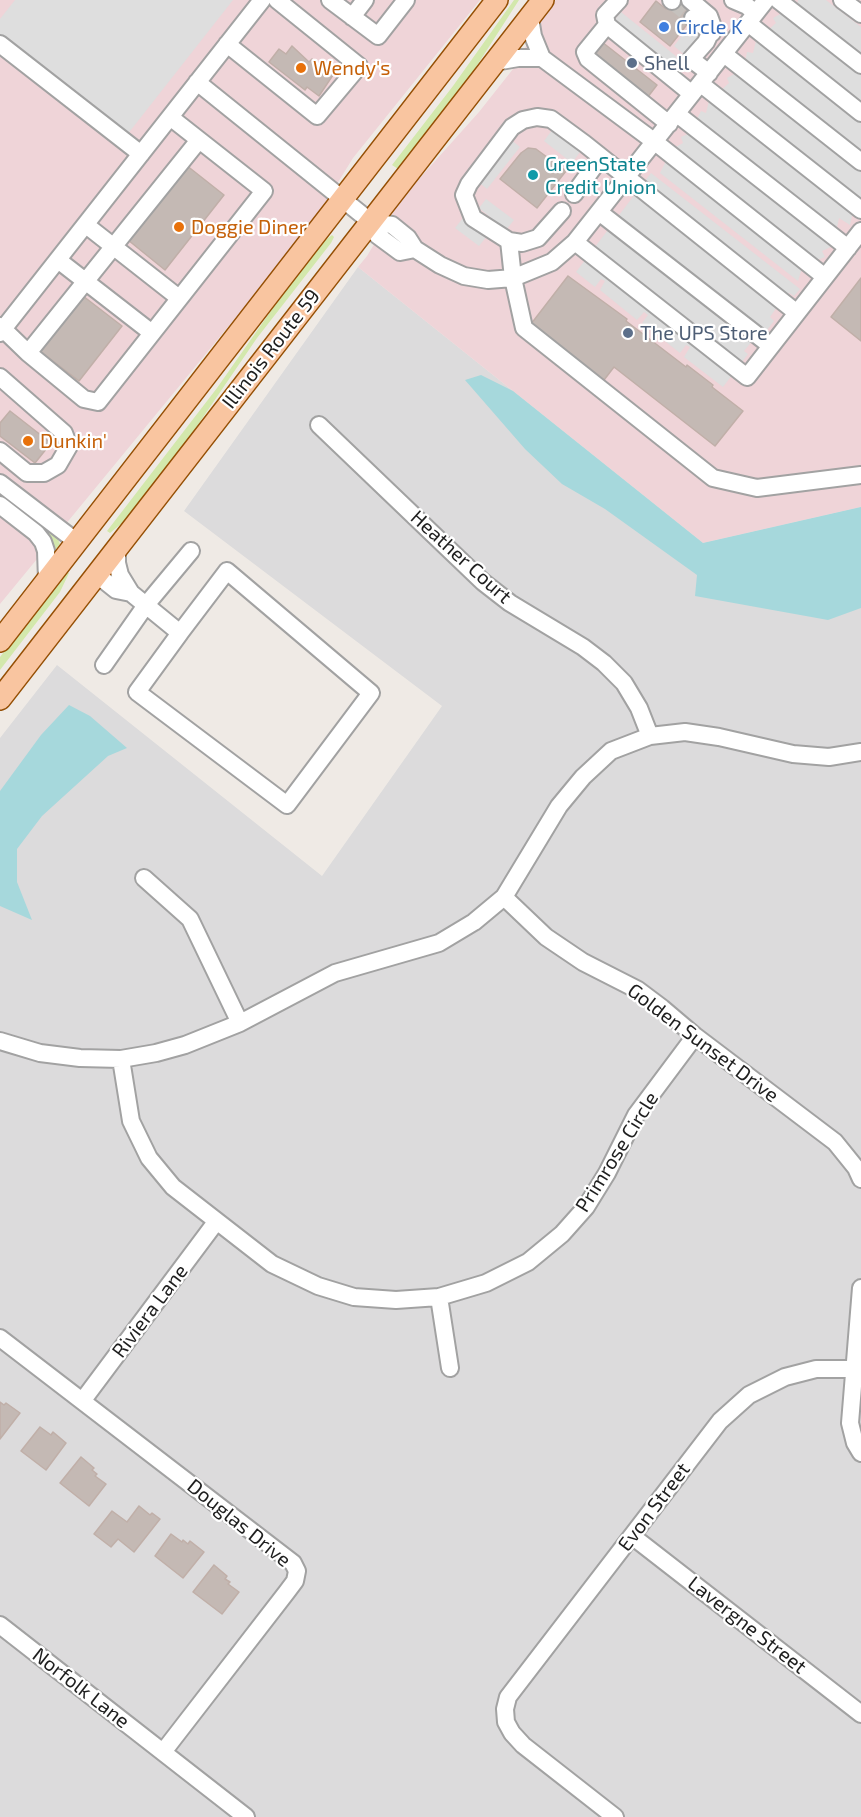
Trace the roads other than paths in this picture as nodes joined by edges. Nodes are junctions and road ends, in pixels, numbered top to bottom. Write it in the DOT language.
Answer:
graph roads {
  1 [pos="262,0"];
  2 [pos="277,0"];
  3 [pos="330,0"];
  4 [pos="365,0"];
  5 [pos="406,0"];
  6 [pos="498,0"];
  7 [pos="543,0"];
  8 [pos="619,0"];
  9 [pos="690,0"];
  10 [pos="733,0"];
  11 [pos="778,0"];
  12 [pos="843,0"];
  13 [pos="756,12"];
  14 [pos="861,14"];
  15 [pos="352,17"];
  16 [pos="530,18"];
  17 [pos="693,18"];
  18 [pos="607,25"];
  19 [pos="712,33"];
  20 [pos="0,44"];
  21 [pos="227,44"];
  22 [pos="724,54"];
  23 [pos="542,58"];
  24 [pos="495,62"];
  25 [pos="861,64"];
  26 [pos="197,82"];
  27 [pos="700,84"];
  28 [pos="861,113"];
  29 [pos="170,117"];
  30 [pos="673,119"];
  31 [pos="199,140"];
  32 [pos="655,142"];
  33 [pos="141,154"];
  34 [pos="601,157"];
  35 [pos="861,162"];
  36 [pos="627,178"];
  37 [pos="574,194"];
  38 [pos="343,199"];
  39 [pos="861,210"];
  40 [pos="562,211"];
  41 [pos="599,212"];
  42 [pos="371,222"];
  43 [pos="86,225"];
  44 [pos="861,231"];
  45 [pos="509,241"];
  46 [pos="575,242"];
  47 [pos="113,246"];
  48 [pos="848,248"];
  49 [pos="58,260"];
  50 [pos="825,277"];
  51 [pos="513,278"];
  52 [pos="85,282"];
  53 [pos="179,298"];
  54 [pos="797,313"];
  55 [pos="1,329"];
  56 [pos="152,333"];
  57 [pos="771,346"];
  58 [pos="28,353"];
  59 [pos="0,378"];
  60 [pos="319,425"];
  61 [pos="0,451"];
  62 [pos="861,475"];
  63 [pos="0,483"];
  64 [pos="0,505"];
  65 [pos="77,542"];
  66 [pos="117,548"];
  67 [pos="191,551"];
  68 [pos="96,574"];
  69 [pos="47,580"];
  70 [pos="130,593"];
  71 [pos="146,605"];
  72 [pos="180,633"];
  73 [pos="0,640"];
  74 [pos="104,665"];
  75 [pos="0,699"];
  76 [pos="650,736"];
  77 [pos="861,753"];
  78 [pos="144,878"];
  79 [pos="504,897"];
  80 [pos="240,1023"];
  81 [pos="695,1036"];
  82 [pos="0,1041"];
  83 [pos="121,1059"];
  84 [pos="861,1179"];
  85 [pos="216,1222"];
  86 [pos="861,1288"];
  87 [pos="439,1297"];
  88 [pos="0,1338"];
  89 [pos="450,1368"];
  90 [pos="858,1369"];
  91 [pos="83,1400"];
  92 [pos="861,1453"];
  93 [pos="632,1536"];
  94 [pos="0,1625"];
  95 [pos="861,1714"];
  96 [pos="163,1752"];
  97 [pos="246,1817"];
  98 [pos="615,1817"];
  1 -- 21 [label="street"];
  2 -- 21 [label="street"];
  3 -- 15 [label="street"];
  4 -- 15 [label="street"];
  5 -- 15 [label="street"];
  6 -- 38 [label="main road, Illinois Route 59"];
  7 -- 16 [label="main road, Illinois Route 59"];
  8 -- 18 [label="street"];
  9 -- 19 [label="street"];
  10 -- 13 [label="street"];
  11 -- 25 [label="street"];
  12 -- 14 [label="street"];
  13 -- 22 [label="street"];
  13 -- 28 [label="street"];
  16 -- 23 [label="street"];
  16 -- 24 [label="main road, Illinois Route 59"];
  17 -- 19 [label="street"];
  18 -- 27 [label="street"];
  18 -- 30 [label="street"];
  19 -- 27 [label="street"];
  20 -- 33 [label="street"];
  21 -- 26 [label="street"];
  22 -- 27 [label="street"];
  22 -- 35 [label="street"];
  23 -- 24 [label="street"];
  23 -- 32 [label="street"];
  24 -- 42 [label="main road, Illinois Route 59"];
  26 -- 29 [label="street"];
  26 -- 38 [label="street"];
  27 -- 30 [label="street"];
  27 -- 39 [label="street"];
  29 -- 31 [label="street"];
  29 -- 33 [label="street"];
  30 -- 32 [label="street"];
  30 -- 48 [label="street"];
  31 -- 47 [label="street"];
  31 -- 53 [label="street"];
  32 -- 36 [label="street"];
  32 -- 50 [label="street"];
  33 -- 43 [label="street"];
  34 -- 36 [label="street"];
  34 -- 37 [label="street"];
  34 -- 45 [label="street"];
  36 -- 41 [label="street"];
  36 -- 54 [label="street"];
  38 -- 42 [label="street"];
  38 -- 65 [label="main road, Illinois Route 59"];
  40 -- 45 [label="street"];
  41 -- 46 [label="street"];
  41 -- 57 [label="street"];
  42 -- 51 [label="street"];
  42 -- 66 [label="main road, Illinois Route 59"];
  43 -- 47 [label="street"];
  43 -- 49 [label="street"];
  44 -- 48 [label="street"];
  45 -- 51 [label="street"];
  46 -- 51 [label="street"];
  46 -- 57 [label="street"];
  47 -- 52 [label="street"];
  47 -- 53 [label="street"];
  48 -- 50 [label="street"];
  49 -- 52 [label="street"];
  49 -- 55 [label="street"];
  50 -- 54 [label="street"];
  51 -- 62 [label="street"];
  52 -- 56 [label="street"];
  52 -- 58 [label="street"];
  53 -- 56 [label="street"];
  54 -- 57 [label="street"];
  55 -- 58 [label="street"];
  56 -- 58 [label="street"];
  59 -- 61 [label="street"];
  60 -- 76 [label="street, Heather Court"];
  63 -- 65 [label="street"];
  64 -- 69 [label="street"];
  65 -- 68 [label="main road"];
  65 -- 69 [label="main road, Illinois Route 59"];
  66 -- 68 [label="main road, Illinois Route 59"];
  66 -- 70 [label="street"];
  67 -- 71 [label="street"];
  68 -- 70 [label="street"];
  68 -- 75 [label="main road, Illinois Route 59"];
  69 -- 73 [label="main road, Illinois Route 59"];
  70 -- 71 [label="street"];
  71 -- 72 [label="street"];
  71 -- 74 [label="street"];
  72 -- 72 [label="street"];
  76 -- 77 [label="street"];
  76 -- 79 [label="street"];
  78 -- 80 [label="street"];
  79 -- 80 [label="street"];
  79 -- 81 [label="street, Golden Sunset Drive"];
  80 -- 83 [label="street"];
  81 -- 84 [label="street, Golden Sunset Drive"];
  81 -- 87 [label="street, Primrose Circle"];
  82 -- 83 [label="street"];
  83 -- 85 [label="street, Primrose Circle"];
  85 -- 87 [label="street, Primrose Circle"];
  85 -- 91 [label="street, Riviera Lane"];
  86 -- 90 [label="street"];
  87 -- 89 [label="street"];
  88 -- 91 [label="street, Douglas Drive"];
  90 -- 92 [label="street"];
  90 -- 93 [label="street, Evon Street"];
  91 -- 96 [label="street, Douglas Drive"];
  93 -- 95 [label="street, Lavergne Street"];
  93 -- 98 [label="street, Evon Street"];
  94 -- 96 [label="street, Norfolk Lane"];
  96 -- 97 [label="street, Norfolk Lane"];
}
